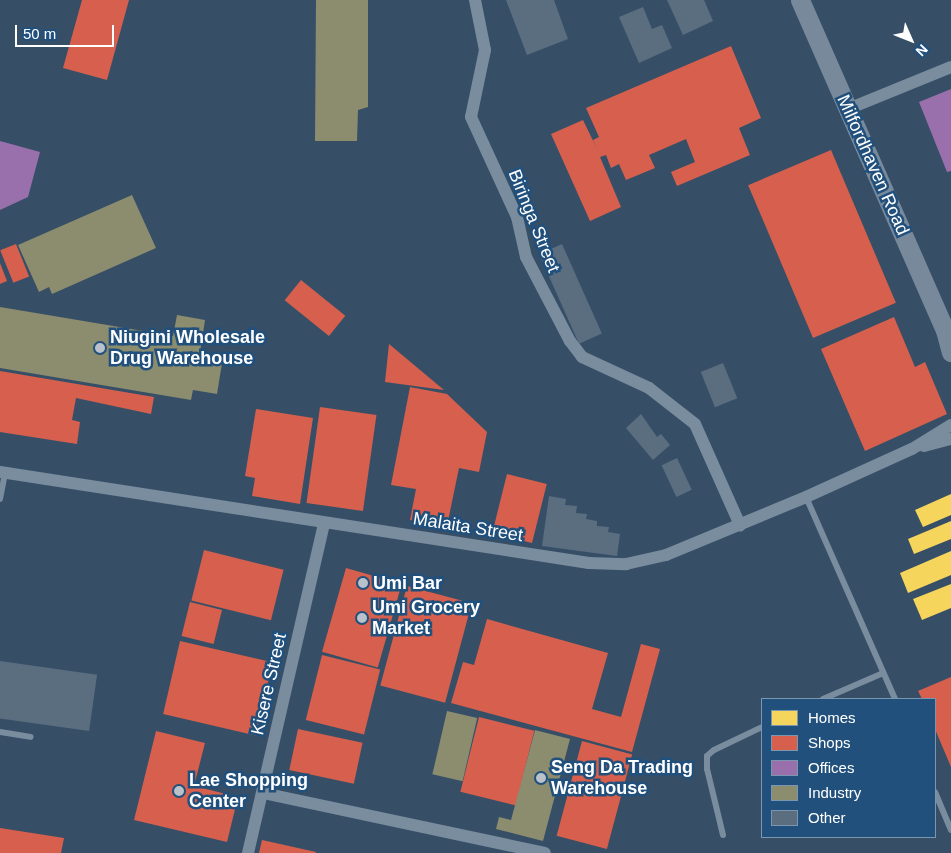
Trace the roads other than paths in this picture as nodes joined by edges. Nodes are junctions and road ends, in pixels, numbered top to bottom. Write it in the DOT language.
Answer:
graph roads {
  1 [pos="475,0"];
  2 [pos="800,0"];
  3 [pos="951,67"];
  4 [pos="848,109"];
  5 [pos="948,335"];
  6 [pos="951,352"];
  7 [pos="951,425"];
  8 [pos="951,439"];
  9 [pos="912,449"];
  10 [pos="2,472"];
  11 [pos="806,497"];
  12 [pos="0,499"];
  13 [pos="324,523"];
  14 [pos="740,525"];
  15 [pos="883,673"];
  16 [pos="825,698"];
  17 [pos="895,698"];
  18 [pos="761,726"];
  19 [pos="0,732"];
  20 [pos="31,737"];
  21 [pos="263,793"];
  22 [pos="936,794"];
  23 [pos="951,830"];
  24 [pos="723,835"];
  25 [pos="248,853"];
  26 [pos="545,853"];
  1 -- 14 [label="street, Biringa Street"];
  2 -- 4 [label="main road, Milfordhaven Road"];
  3 -- 4 [label="street"];
  4 -- 5 [label="main road, Milfordhaven Road"];
  5 -- 6 [label="main road, Milfordhaven Road"];
  7 -- 9 [label="street, Malaita Street"];
  8 -- 9 [label="street, Malaita Street"];
  9 -- 11 [label="street, Malaita Street"];
  10 -- 12 [label="lane"];
  10 -- 13 [label="street, Malaita Street"];
  11 -- 14 [label="street, Malaita Street"];
  11 -- 15 [label="lane"];
  13 -- 14 [label="street, Malaita Street"];
  13 -- 21 [label="street, Kisere Street"];
  15 -- 16 [label="lane"];
  15 -- 17 [label="lane"];
  18 -- 24 [label="lane"];
  19 -- 20 [label="lane"];
  21 -- 25 [label="street, Kisere Street"];
  21 -- 26 [label="street"];
  22 -- 23 [label="lane"];
}
